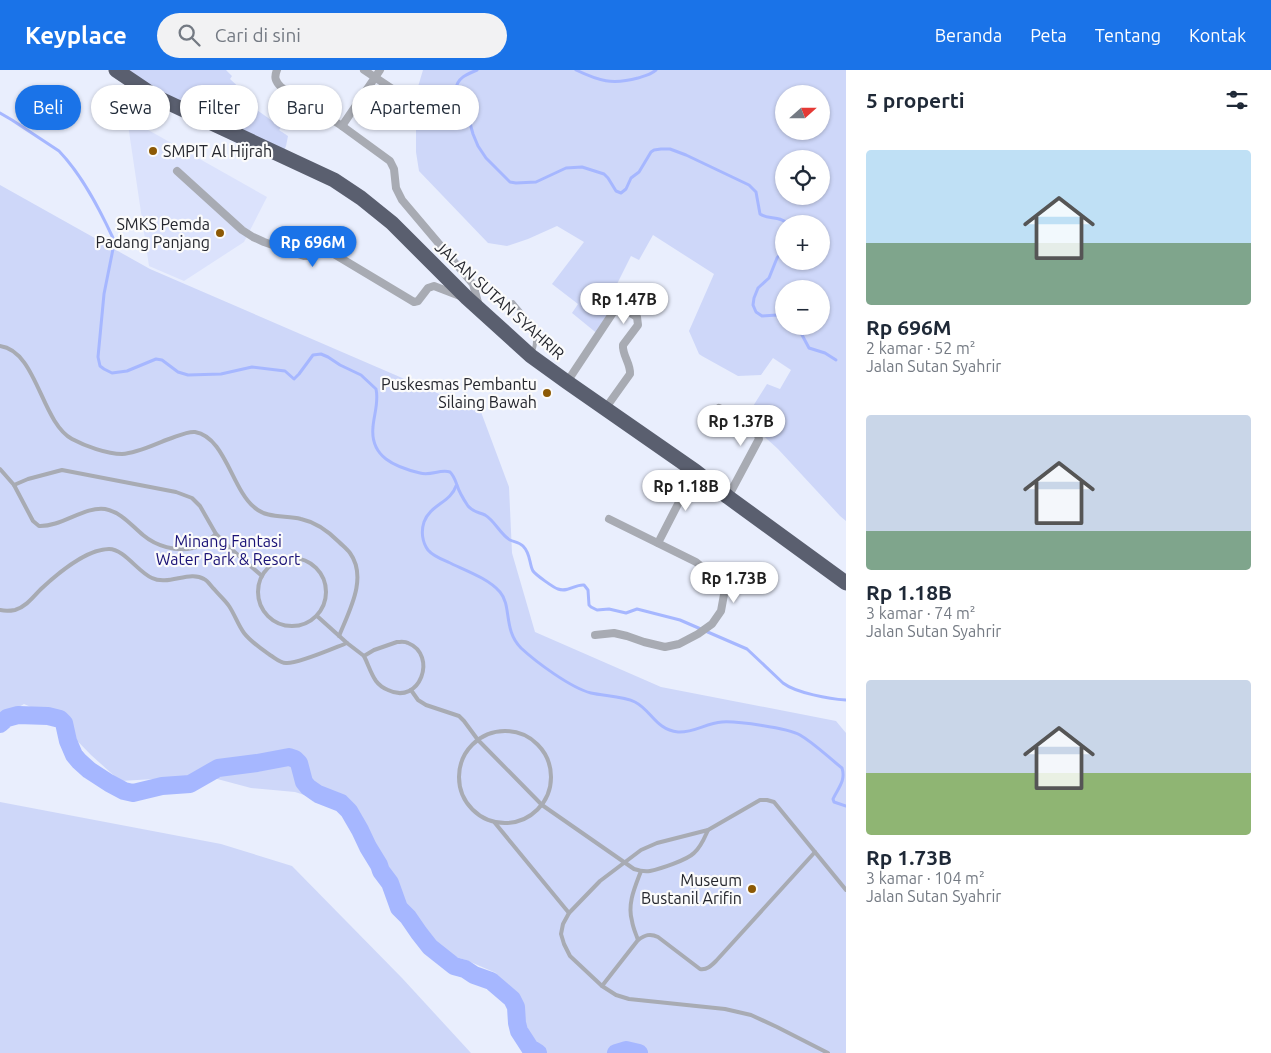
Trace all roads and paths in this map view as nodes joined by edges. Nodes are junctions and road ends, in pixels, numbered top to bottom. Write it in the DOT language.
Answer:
graph roads {
  1 [pos="116,70"];
  2 [pos="278,70"];
  3 [pos="364,70"];
  4 [pos="377,74"];
  5 [pos="279,85"];
  6 [pos="391,85"];
  7 [pos="342,126"];
  8 [pos="177,171"];
  9 [pos="467,298"];
  10 [pos="513,302"];
  11 [pos="480,309"];
  12 [pos="0,346"];
  13 [pos="531,356"];
  14 [pos="567,382"];
  15 [pos="719,408"];
  16 [pos="605,409"];
  17 [pos="0,469"];
  18 [pos="695,470"];
  19 [pos="14,485"];
  20 [pos="728,497"];
  21 [pos="609,519"];
  22 [pos="216,534"];
  23 [pos="658,543"];
  24 [pos="262,576"];
  25 [pos="846,583"];
  26 [pos="0,610"];
  27 [pos="317,616"];
  28 [pos="595,635"];
  29 [pos="339,636"];
  30 [pos="347,643"];
  31 [pos="364,656"];
  32 [pos="411,690"];
  33 [pos="478,740"];
  34 [pos="542,805"];
  35 [pos="496,823"];
  36 [pos="708,830"];
  37 [pos="815,852"];
  38 [pos="623,862"];
  39 [pos="641,871"];
  40 [pos="846,890"];
  41 [pos="569,913"];
  42 [pos="638,940"];
  43 [pos="602,986"];
  44 [pos="828,1053"];
  1 -- 9 [label="highway, JALAN SUTAN SYAHRIR"];
  2 -- 5 [label="street"];
  3 -- 4 [label="street"];
  4 -- 6 [label="street"];
  4 -- 7 [label="street"];
  7 -- 11 [label="street"];
  8 -- 9 [label="street"];
  9 -- 11 [label="highway, JALAN SUTAN SYAHRIR"];
  10 -- 13 [label="lane"];
  11 -- 13 [label="highway, JALAN SUTAN SYAHRIR"];
  12 -- 29 [label="lane"];
  13 -- 14 [label="highway, JALAN SUTAN SYAHRIR"];
  14 -- 16 [label="highway, JALAN SUTAN SYAHRIR"];
  14 -- 16 [label="street"];
  15 -- 20 [label="street"];
  16 -- 18 [label="highway, JALAN SUTAN SYAHRIR"];
  17 -- 19 [label="lane"];
  18 -- 20 [label="highway, JALAN SUTAN SYAHRIR"];
  18 -- 23 [label="street"];
  19 -- 22 [label="lane"];
  19 -- 22 [label="lane"];
  20 -- 25 [label="highway, JALAN SUTAN SYAHRIR"];
  21 -- 23 [label="street"];
  22 -- 24 [label="lane"];
  23 -- 28 [label="street"];
  24 -- 27 [label="lane"];
  24 -- 27 [label="lane"];
  26 -- 30 [label="lane"];
  27 -- 29 [label="lane"];
  29 -- 30 [label="lane"];
  30 -- 31 [label="lane"];
  31 -- 32 [label="lane"];
  31 -- 32 [label="lane"];
  32 -- 33 [label="lane"];
  33 -- 34 [label="lane"];
  33 -- 34 [label="lane"];
  33 -- 35 [label="lane"];
  34 -- 35 [label="lane"];
  34 -- 38 [label="lane"];
  35 -- 41 [label="lane"];
  36 -- 37 [label="lane"];
  36 -- 38 [label="lane"];
  36 -- 39 [label="lane"];
  37 -- 40 [label="lane"];
  37 -- 42 [label="lane"];
  38 -- 39 [label="lane"];
  38 -- 41 [label="lane"];
  39 -- 42 [label="lane"];
  41 -- 43 [label="lane"];
  42 -- 43 [label="lane"];
  43 -- 44 [label="lane"];
}
